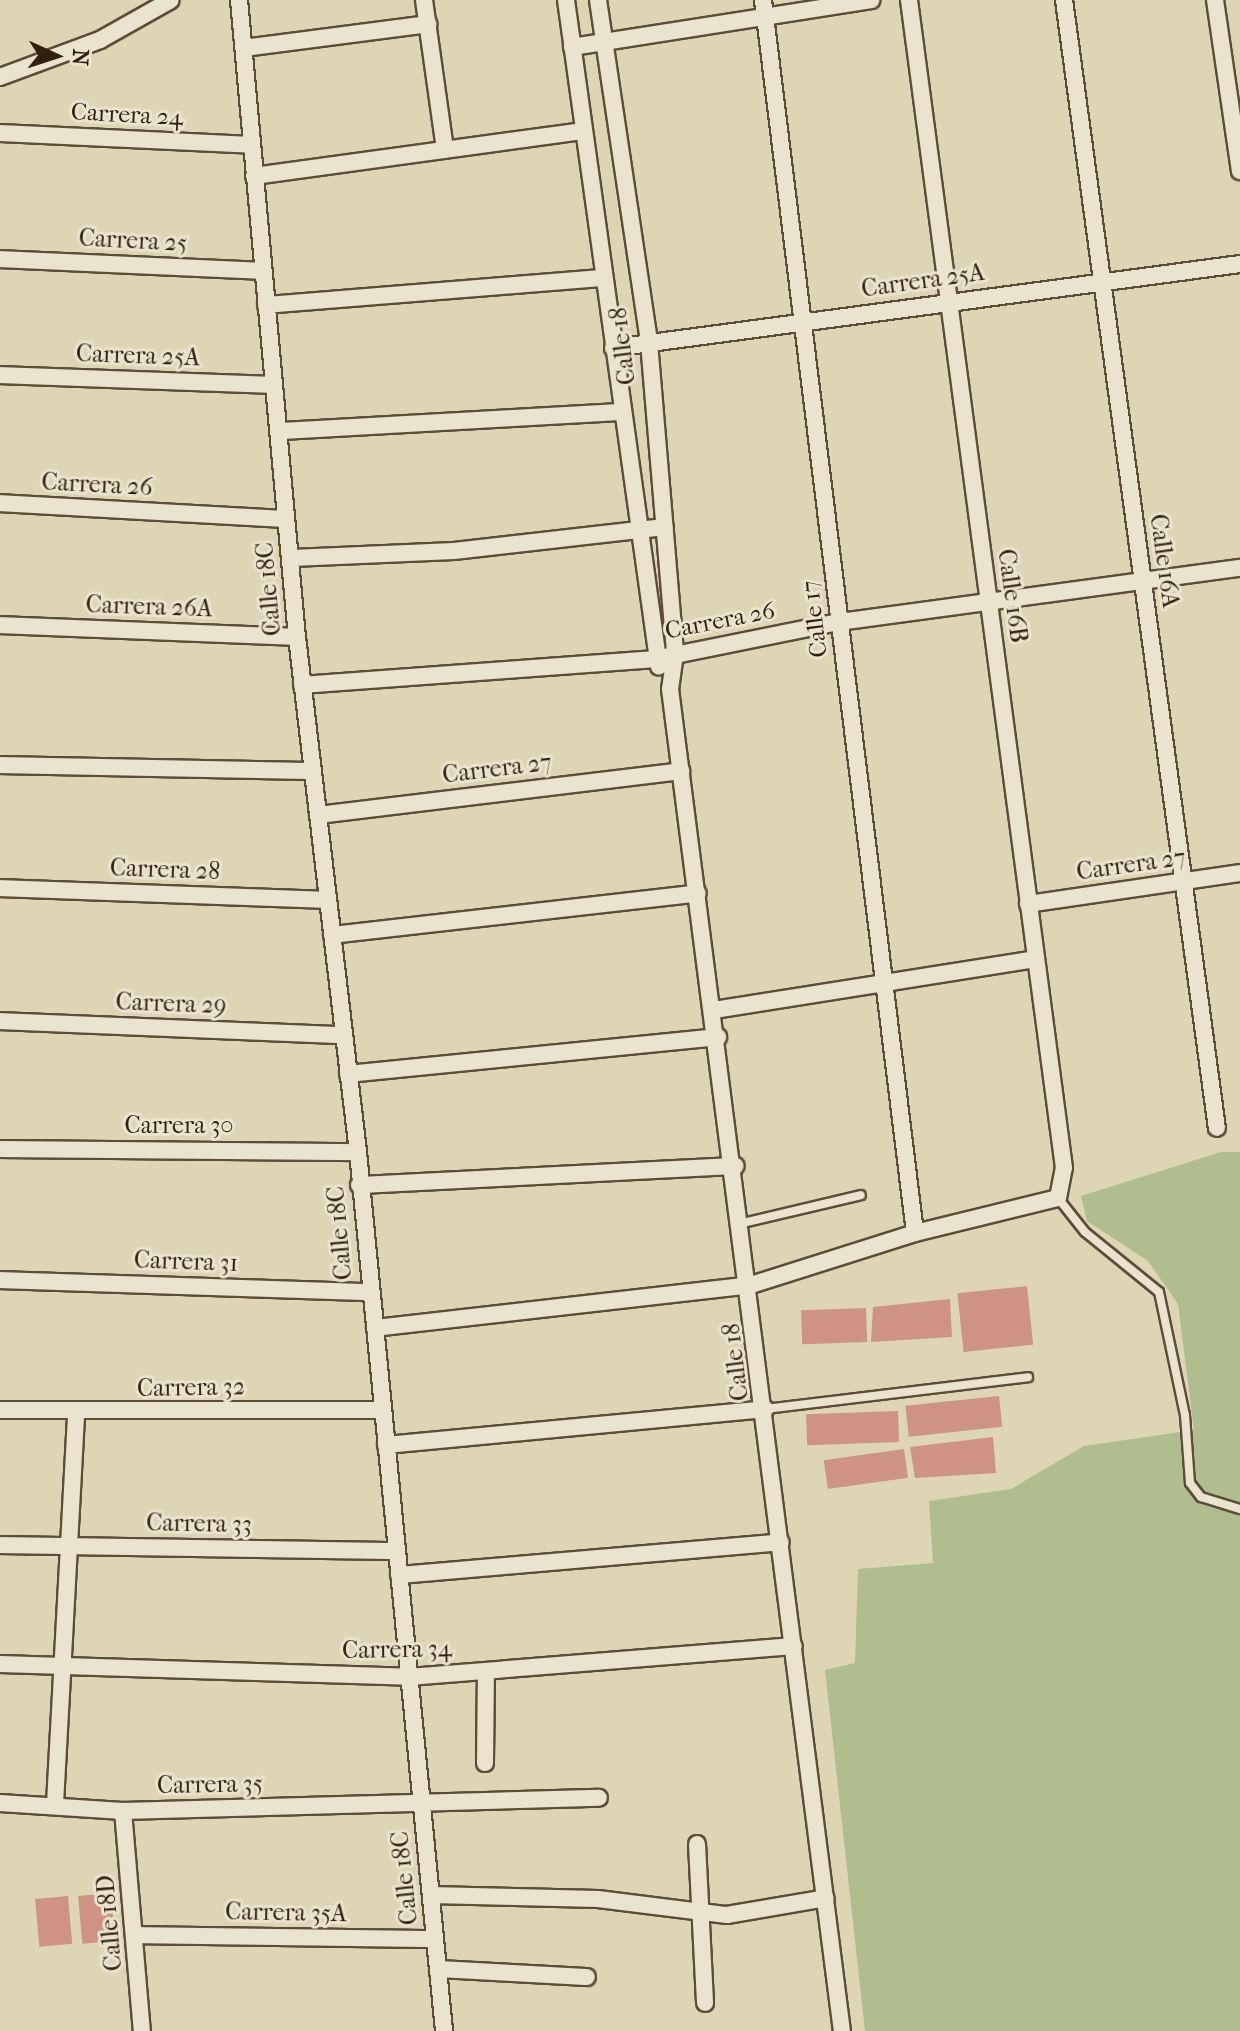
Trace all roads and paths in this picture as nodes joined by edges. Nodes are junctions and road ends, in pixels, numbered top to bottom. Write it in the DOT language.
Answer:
graph roads {
  1 [pos="171,0"];
  2 [pos="239,0"];
  3 [pos="424,0"];
  4 [pos="566,0"];
  5 [pos="598,0"];
  6 [pos="871,0"];
  7 [pos="909,0"];
  8 [pos="1064,0"];
  9 [pos="1215,0"];
  10 [pos="764,8"];
  11 [pos="428,24"];
  12 [pos="604,43"];
  13 [pos="572,47"];
  14 [pos="244,48"];
  15 [pos="0,77"];
  16 [pos="584,131"];
  17 [pos="0,133"];
  18 [pos="252,145"];
  19 [pos="445,150"];
  20 [pos="1240,171"];
  21 [pos="254,176"];
  22 [pos="0,259"];
  23 [pos="1240,264"];
  24 [pos="263,271"];
  25 [pos="603,278"];
  26 [pos="1103,282"];
  27 [pos="949,302"];
  28 [pos="266,305"];
  29 [pos="804,321"];
  30 [pos="649,342"];
  31 [pos="613,348"];
  32 [pos="0,375"];
  33 [pos="274,385"];
  34 [pos="620,412"];
  35 [pos="281,431"];
  36 [pos="0,503"];
  37 [pos="286,519"];
  38 [pos="665,527"];
  39 [pos="637,530"];
  40 [pos="292,558"];
  41 [pos="1240,568"];
  42 [pos="1143,581"];
  43 [pos="988,602"];
  44 [pos="839,622"];
  45 [pos="0,625"];
  46 [pos="297,637"];
  47 [pos="675,654"];
  48 [pos="655,659"];
  49 [pos="302,685"];
  50 [pos="670,689"];
  51 [pos="0,765"];
  52 [pos="313,771"];
  53 [pos="681,771"];
  54 [pos="318,815"];
  55 [pos="1240,873"];
  56 [pos="1186,881"];
  57 [pos="0,888"];
  58 [pos="698,893"];
  59 [pos="328,900"];
  60 [pos="1028,904"];
  61 [pos="332,935"];
  62 [pos="1035,959"];
  63 [pos="884,983"];
  64 [pos="714,1010"];
  65 [pos="0,1021"];
  66 [pos="341,1035"];
  67 [pos="718,1037"];
  68 [pos="348,1074"];
  69 [pos="1217,1128"];
  70 [pos="0,1149"];
  71 [pos="358,1152"];
  72 [pos="736,1166"];
  73 [pos="359,1185"];
  74 [pos="861,1195"];
  75 [pos="1058,1198"];
  76 [pos="743,1223"];
  77 [pos="915,1233"];
  78 [pos="0,1280"];
  79 [pos="751,1285"];
  80 [pos="370,1292"];
  81 [pos="375,1328"];
  82 [pos="1028,1377"];
  83 [pos="765,1409"];
  84 [pos="0,1410"];
  85 [pos="383,1410"];
  86 [pos="76,1414"];
  87 [pos="386,1445"];
  88 [pos="1240,1509"];
  89 [pos="781,1542"];
  90 [pos="0,1545"];
  91 [pos="66,1547"];
  92 [pos="397,1551"];
  93 [pos="399,1575"];
  94 [pos="794,1646"];
  95 [pos="0,1664"];
  96 [pos="61,1666"];
  97 [pos="486,1671"];
  98 [pos="409,1677"];
  99 [pos="485,1763"];
  100 [pos="599,1798"];
  101 [pos="0,1803"];
  102 [pos="55,1804"];
  103 [pos="422,1806"];
  104 [pos="123,1811"];
  105 [pos="697,1844"];
  106 [pos="431,1895"];
  107 [pos="826,1898"];
  108 [pos="701,1912"];
  109 [pos="136,1935"];
  110 [pos="435,1939"];
  111 [pos="438,1969"];
  112 [pos="587,1977"];
  113 [pos="705,2003"];
  114 [pos="142,2031"];
  115 [pos="444,2031"];
  116 [pos="842,2031"];
  1 -- 15 [label="street"];
  2 -- 14 [label="street, Calle 18C"];
  3 -- 11 [label="street"];
  4 -- 13 [label="street, Calle 18"];
  5 -- 12 [label="street, Calle 18"];
  6 -- 10 [label="street"];
  7 -- 27 [label="street, Calle 16B"];
  8 -- 26 [label="street, Calle 16A"];
  9 -- 20 [label="street"];
  10 -- 12 [label="street"];
  10 -- 29 [label="street, Calle 17"];
  11 -- 14 [label="street"];
  11 -- 19 [label="street"];
  12 -- 13 [label="street"];
  12 -- 30 [label="street, Calle 18"];
  13 -- 16 [label="street, Calle 18"];
  14 -- 18 [label="street, Calle 18C"];
  16 -- 19 [label="street"];
  16 -- 25 [label="street, Calle 18"];
  17 -- 18 [label="street, Carrera 24"];
  18 -- 21 [label="street, Calle 18C"];
  19 -- 21 [label="street"];
  21 -- 24 [label="street, Calle 18C"];
  22 -- 24 [label="street, Carrera 25"];
  23 -- 26 [label="street, Carrera 25A"];
  24 -- 28 [label="street, Calle 18C"];
  25 -- 28 [label="street, Calle 18"];
  25 -- 31 [label="street, Calle 18"];
  26 -- 27 [label="street, Carrera 25A"];
  26 -- 42 [label="street, Calle 16A"];
  27 -- 29 [label="street, Carrera 25A"];
  27 -- 43 [label="street, Calle 16B"];
  28 -- 33 [label="street, Calle 18C"];
  29 -- 30 [label="street, Carrera 25A"];
  29 -- 44 [label="street, Calle 17"];
  30 -- 31 [label="street, Carrera 25A"];
  30 -- 38 [label="street, Calle 18"];
  31 -- 34 [label="street, Calle 18"];
  32 -- 33 [label="street, Carrera 25A"];
  33 -- 35 [label="street, Calle 18C"];
  34 -- 35 [label="street"];
  34 -- 39 [label="street, Calle 18"];
  35 -- 37 [label="street, Calle 18C"];
  36 -- 37 [label="street, Carrera 26"];
  37 -- 40 [label="street, Calle 18C"];
  38 -- 39 [label="street"];
  38 -- 47 [label="street, Calle 18"];
  39 -- 40 [label="street"];
  39 -- 48 [label="street, Calle 18"];
  40 -- 46 [label="street, Calle 18C"];
  41 -- 42 [label="street, Carrera 26"];
  42 -- 43 [label="street, Carrera 26"];
  42 -- 56 [label="street, Calle 16A"];
  43 -- 44 [label="street, Carrera 26"];
  43 -- 60 [label="street, Calle 16B"];
  44 -- 47 [label="street, Carrera 26"];
  44 -- 63 [label="street, Calle 17"];
  45 -- 46 [label="street, Carrera 26A"];
  46 -- 49 [label="street, Calle 18C"];
  47 -- 48 [label="street, Carrera 26"];
  47 -- 50 [label="street, Calle 18"];
  48 -- 49 [label="street, Carrera 26"];
  48 -- 50 [label="street, Calle 18"];
  49 -- 52 [label="street, Calle 18C"];
  50 -- 53 [label="street, Calle 18"];
  51 -- 52 [label="street"];
  52 -- 54 [label="street, Calle 18C"];
  53 -- 54 [label="street, Carrera 27"];
  53 -- 58 [label="street, Calle 18"];
  54 -- 59 [label="street, Calle 18C"];
  55 -- 56 [label="street, Carrera 27"];
  56 -- 60 [label="street, Carrera 27"];
  56 -- 69 [label="street, Calle 16A"];
  57 -- 59 [label="street, Carrera 28"];
  58 -- 61 [label="street"];
  58 -- 64 [label="street, Calle 18"];
  59 -- 61 [label="street, Calle 18C"];
  60 -- 62 [label="street, Calle 16B"];
  61 -- 66 [label="street, Calle 18C"];
  62 -- 63 [label="street"];
  62 -- 75 [label="street, Calle 16B"];
  63 -- 64 [label="street"];
  63 -- 77 [label="street, Calle 17"];
  64 -- 67 [label="street, Calle 18"];
  65 -- 66 [label="street, Carrera 29"];
  66 -- 68 [label="street, Calle 18C"];
  67 -- 68 [label="street"];
  67 -- 72 [label="street, Calle 18"];
  68 -- 71 [label="street, Calle 18C"];
  70 -- 71 [label="street, Carrera 30"];
  71 -- 73 [label="street, Calle 18C"];
  72 -- 73 [label="street"];
  72 -- 76 [label="street, Calle 18"];
  73 -- 80 [label="street, Calle 18C"];
  74 -- 76 [label="lane"];
  75 -- 77 [label="street"];
  75 -- 88 [label="lane"];
  76 -- 79 [label="street, Calle 18"];
  77 -- 79 [label="street"];
  78 -- 80 [label="street, Carrera 31"];
  79 -- 81 [label="street"];
  79 -- 83 [label="street, Calle 18"];
  80 -- 81 [label="street, Calle 18C"];
  81 -- 85 [label="street, Calle 18C"];
  82 -- 83 [label="lane"];
  83 -- 87 [label="street"];
  83 -- 89 [label="street, Calle 18"];
  84 -- 86 [label="street, Carrera 32"];
  85 -- 86 [label="street, Carrera 32"];
  85 -- 87 [label="street, Calle 18C"];
  86 -- 91 [label="street"];
  87 -- 92 [label="street, Calle 18C"];
  89 -- 93 [label="street"];
  89 -- 94 [label="street, Calle 18"];
  90 -- 91 [label="street, Carrera 33"];
  91 -- 92 [label="street, Carrera 33"];
  91 -- 96 [label="street"];
  92 -- 93 [label="street, Calle 18C"];
  93 -- 98 [label="street, Calle 18C"];
  94 -- 97 [label="street, Carrera 34"];
  94 -- 107 [label="street, Calle 18"];
  95 -- 96 [label="street, Carrera 34"];
  96 -- 98 [label="street, Carrera 34"];
  96 -- 102 [label="street"];
  97 -- 98 [label="street, Carrera 34"];
  97 -- 99 [label="street"];
  98 -- 103 [label="street, Calle 18C"];
  100 -- 103 [label="street, Carrera 35"];
  101 -- 102 [label="street, Carrera 35"];
  102 -- 104 [label="street, Carrera 35"];
  103 -- 104 [label="street, Carrera 35"];
  103 -- 106 [label="street, Calle 18C"];
  104 -- 109 [label="street, Calle 18D"];
  105 -- 108 [label="street"];
  106 -- 108 [label="street"];
  106 -- 110 [label="street, Calle 18C"];
  107 -- 108 [label="street"];
  107 -- 116 [label="street, Calle 18"];
  108 -- 113 [label="street"];
  109 -- 110 [label="street, Carrera 35A"];
  109 -- 114 [label="street, Calle 18D"];
  110 -- 111 [label="street, Calle 18C"];
  111 -- 112 [label="street"];
  111 -- 115 [label="street, Calle 18C"];
}
